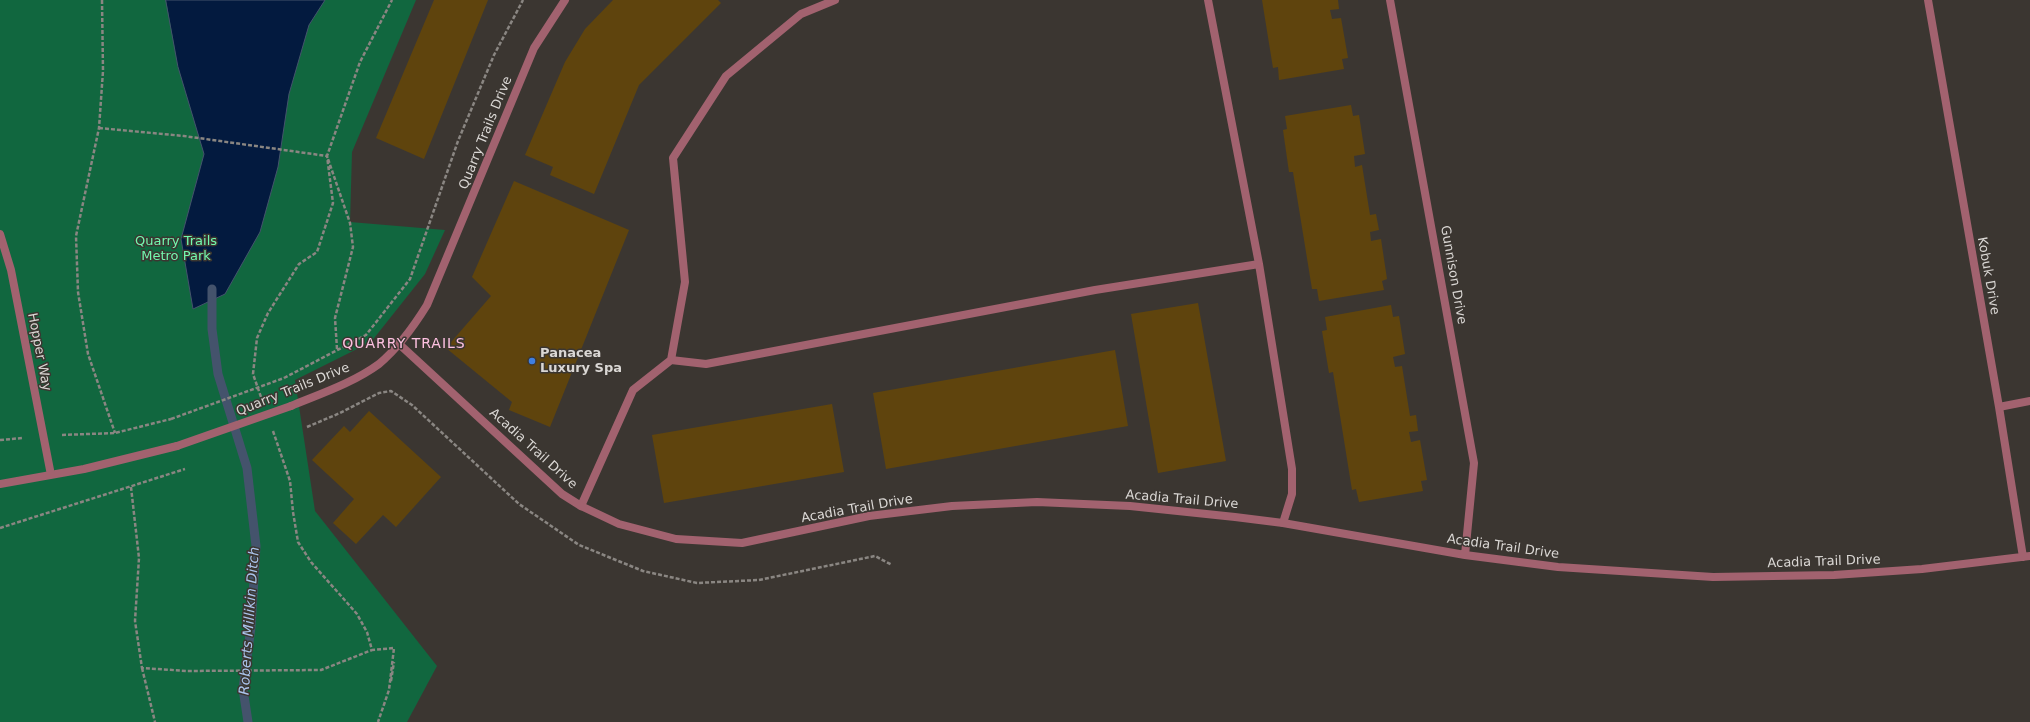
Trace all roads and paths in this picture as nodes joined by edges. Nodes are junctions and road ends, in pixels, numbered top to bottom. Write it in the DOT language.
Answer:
graph roads {
  1 [pos="102,0"];
  2 [pos="392,0"];
  3 [pos="524,0"];
  4 [pos="565,0"];
  5 [pos="834,0"];
  6 [pos="1208,0"];
  7 [pos="1390,0"];
  8 [pos="1928,0"];
  9 [pos="99,128"];
  10 [pos="327,156"];
  11 [pos="0,234"];
  12 [pos="1259,264"];
  13 [pos="398,344"];
  14 [pos="337,349"];
  15 [pos="671,360"];
  16 [pos="2030,401"];
  17 [pos="263,402"];
  18 [pos="1999,407"];
  19 [pos="273,430"];
  20 [pos="115,433"];
  21 [pos="43,436"];
  22 [pos="0,440"];
  23 [pos="185,469"];
  24 [pos="51,475"];
  25 [pos="0,484"];
  26 [pos="132,486"];
  27 [pos="581,506"];
  28 [pos="1283,523"];
  29 [pos="0,528"];
  30 [pos="1465,555"];
  31 [pos="2026,556"];
  32 [pos="372,650"];
  33 [pos="142,668"];
  34 [pos="155,722"];
  35 [pos="378,722"];
  1 -- 9 [label="path"];
  2 -- 10 [label="path"];
  3 -- 14 [label="path"];
  4 -- 13 [label="street, Quarry Trails Drive"];
  5 -- 15 [label="street"];
  6 -- 12 [label="street"];
  7 -- 30 [label="street, Gunnison Drive"];
  8 -- 18 [label="street, Kobuk Drive"];
  9 -- 10 [label="path"];
  9 -- 20 [label="path"];
  10 -- 14 [label="path"];
  10 -- 17 [label="path"];
  11 -- 21 [label="street, Hopper Way"];
  12 -- 15 [label="street"];
  12 -- 28 [label="street"];
  13 -- 24 [label="street, Quarry Trails Drive, bridge"];
  13 -- 27 [label="street, Acadia Trail Drive"];
  14 -- 20 [label="path, bridge"];
  15 -- 27 [label="street"];
  16 -- 18 [label="street"];
  18 -- 31 [label="street, Kobuk Drive"];
  19 -- 32 [label="path"];
  20 -- 21 [label="path"];
  21 -- 22 [label="path"];
  21 -- 24 [label="street, Hopper Way"];
  23 -- 26 [label="path"];
  24 -- 25 [label="street, Quarry Trails Drive"];
  26 -- 29 [label="path"];
  26 -- 33 [label="path"];
  27 -- 28 [label="street, Acadia Trail Drive"];
  28 -- 30 [label="street, Acadia Trail Drive"];
  30 -- 31 [label="street, Acadia Trail Drive"];
  32 -- 33 [label="path"];
  32 -- 35 [label="path"];
  33 -- 34 [label="path"];
}
